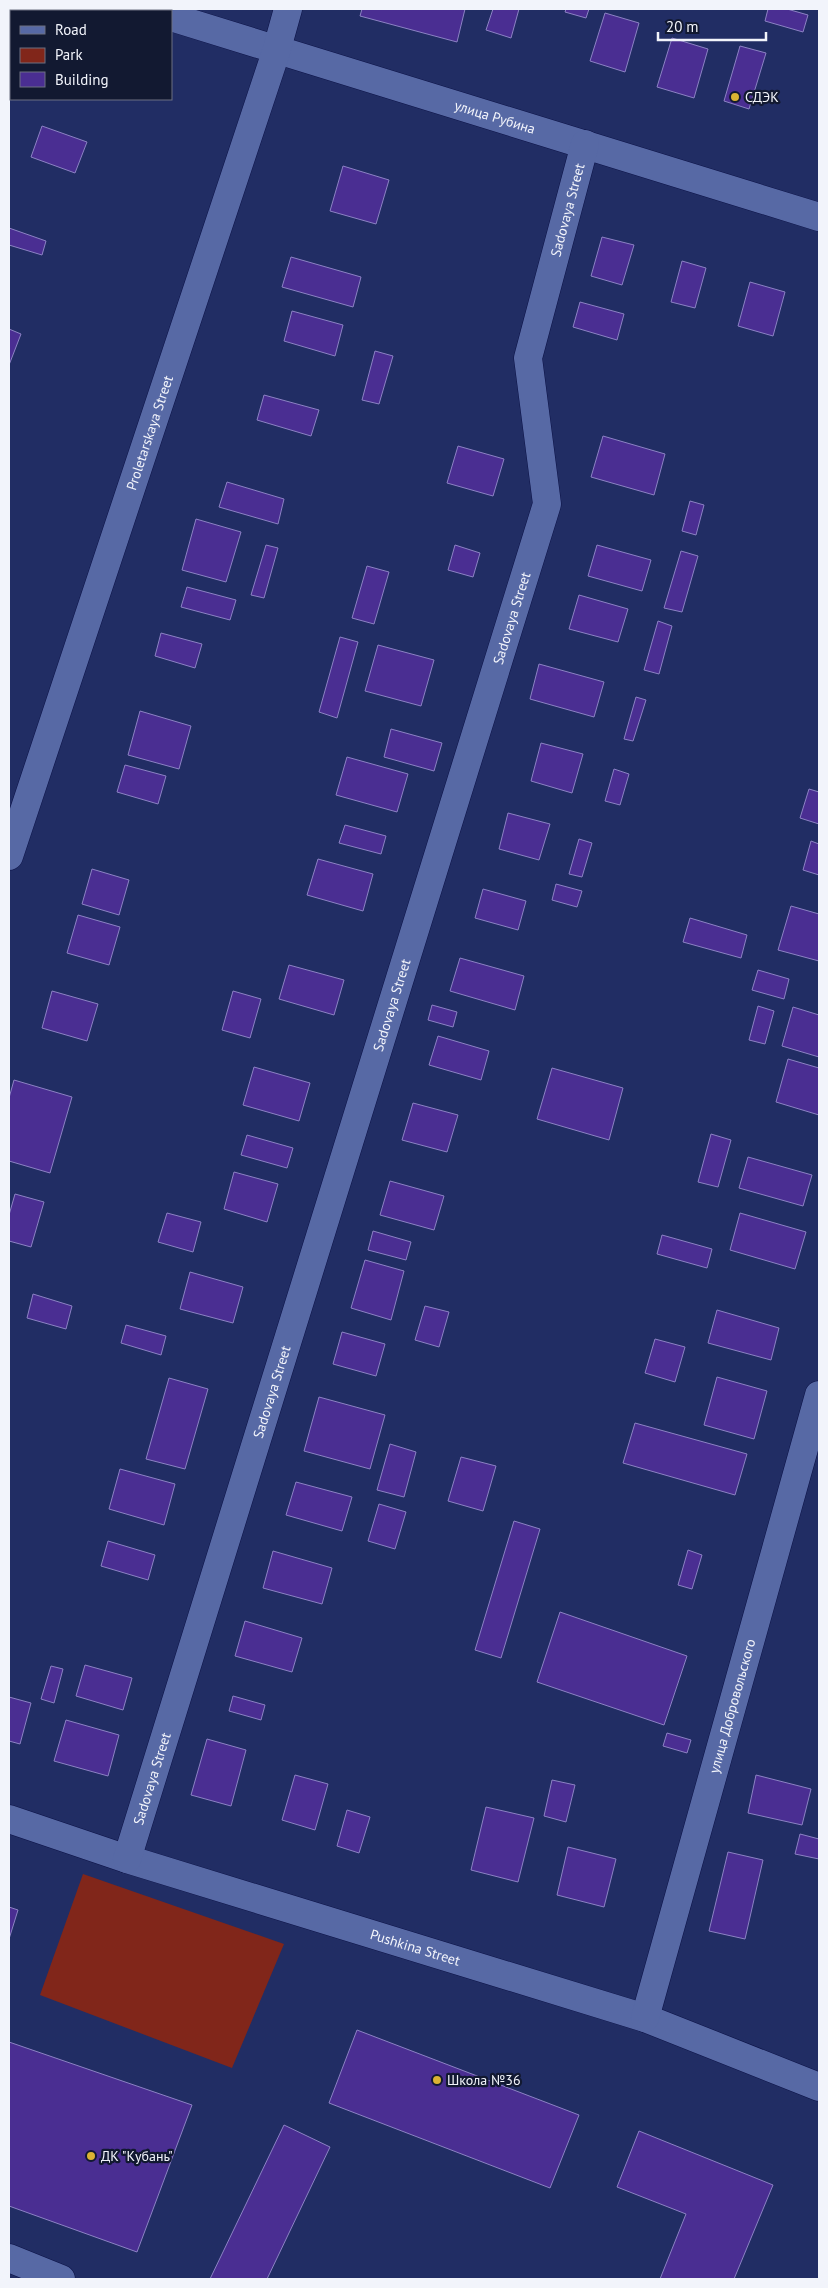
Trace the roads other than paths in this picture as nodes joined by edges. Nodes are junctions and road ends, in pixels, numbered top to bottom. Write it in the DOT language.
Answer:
graph roads {
  1 [pos="288,9"];
  2 [pos="172,18"];
  3 [pos="276,52"];
  4 [pos="585,144"];
  5 [pos="819,217"];
  6 [pos="9,856"];
  7 [pos="819,1395"];
  8 [pos="9,1819"];
  9 [pos="127,1859"];
  10 [pos="645,2018"];
  11 [pos="819,2087"];
  12 [pos="9,2258"];
  13 [pos="61,2279"];
  1 -- 3 [label="street, Proletarskaya Street"];
  2 -- 3 [label="street, улица Рубина"];
  3 -- 4 [label="street, улица Рубина"];
  3 -- 6 [label="street, Proletarskaya Street"];
  4 -- 5 [label="street, улица Рубина"];
  4 -- 9 [label="street, Sadovaya Street"];
  7 -- 10 [label="street, улица Добровольского"];
  8 -- 9 [label="street, Pushkina Street"];
  9 -- 10 [label="street, Pushkina Street"];
  10 -- 11 [label="street, Pushkina Street"];
  12 -- 13 [label="street"];
}
